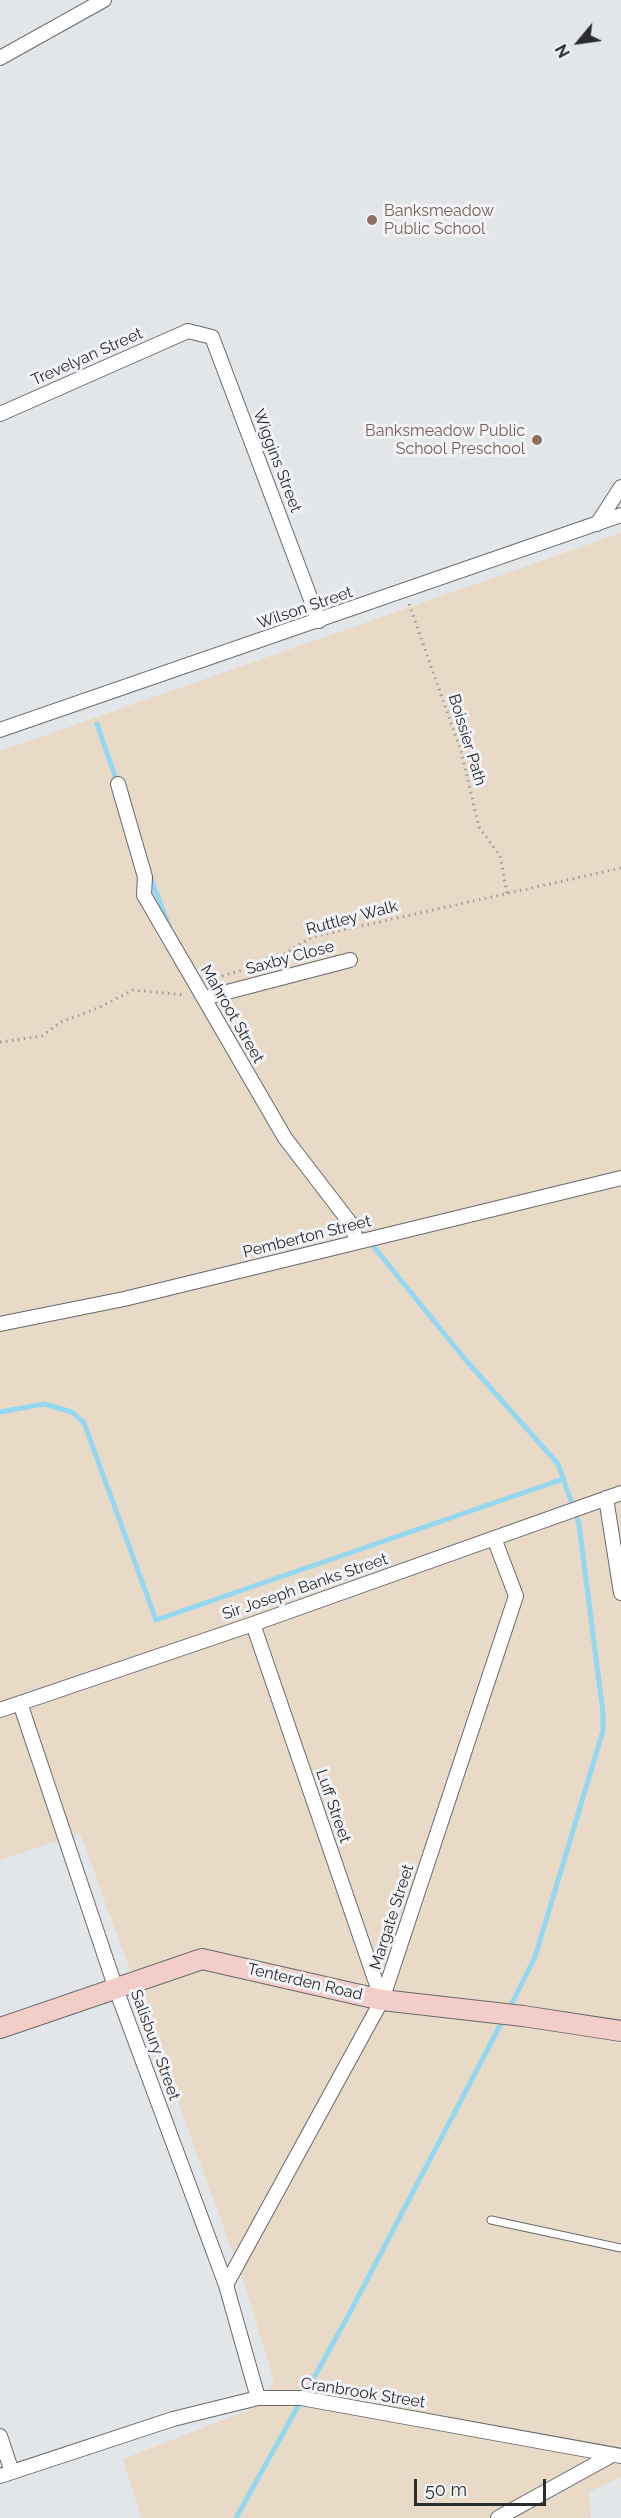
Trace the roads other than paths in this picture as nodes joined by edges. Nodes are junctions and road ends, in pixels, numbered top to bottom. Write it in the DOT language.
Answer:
graph roads {
  1 [pos="104,0"];
  2 [pos="0,58"];
  3 [pos="188,331"];
  4 [pos="0,414"];
  5 [pos="621,488"];
  6 [pos="621,515"];
  7 [pos="597,524"];
  8 [pos="319,621"];
  9 [pos="0,730"];
  10 [pos="118,784"];
  11 [pos="350,960"];
  12 [pos="201,993"];
  13 [pos="621,1178"];
  14 [pos="357,1242"];
  15 [pos="0,1324"];
  16 [pos="621,1493"];
  17 [pos="606,1498"];
  18 [pos="494,1538"];
  19 [pos="621,1593"];
  20 [pos="253,1624"];
  21 [pos="20,1703"];
  22 [pos="0,1710"];
  23 [pos="116,1989"];
  24 [pos="382,2000"];
  25 [pos="0,2028"];
  26 [pos="621,2031"];
  27 [pos="491,2220"];
  28 [pos="621,2248"];
  29 [pos="226,2285"];
  30 [pos="258,2398"];
  31 [pos="0,2436"];
  32 [pos="616,2456"];
  33 [pos="6,2474"];
  34 [pos="498,2518"];
  1 -- 2 [label="street"];
  3 -- 4 [label="street, Trevelyan Street"];
  3 -- 8 [label="street, Wiggins Street"];
  5 -- 7 [label="street"];
  6 -- 7 [label="street, Wilson Street"];
  7 -- 8 [label="street, Wilson Street"];
  8 -- 9 [label="street, Wilson Street"];
  10 -- 12 [label="street, Mahroot Street"];
  11 -- 12 [label="street, Saxby Close"];
  12 -- 14 [label="street, Mahroot Street"];
  13 -- 14 [label="street, Pemberton Street"];
  14 -- 15 [label="street, Pemberton Street"];
  16 -- 17 [label="street, Sir Joseph Banks Street"];
  17 -- 18 [label="street, Sir Joseph Banks Street"];
  17 -- 19 [label="street"];
  18 -- 20 [label="street, Sir Joseph Banks Street"];
  18 -- 24 [label="street, Margate Street"];
  20 -- 21 [label="street, Sir Joseph Banks Street"];
  20 -- 24 [label="street, Luff Street"];
  21 -- 22 [label="street, Sir Joseph Banks Street"];
  21 -- 23 [label="street, Salisbury Street"];
  23 -- 24 [label="street, Tenterden Road"];
  23 -- 25 [label="street, Tenterden Road"];
  23 -- 29 [label="street, Salisbury Street"];
  24 -- 26 [label="street, Tenterden Road"];
  24 -- 29 [label="street, Margate Street"];
  27 -- 28 [label="lane"];
  29 -- 30 [label="street, Salisbury Street"];
  30 -- 32 [label="street, Cranbrook Street"];
  30 -- 33 [label="street, Cranbrook Street"];
  31 -- 33 [label="street"];
  32 -- 34 [label="street"];
}
